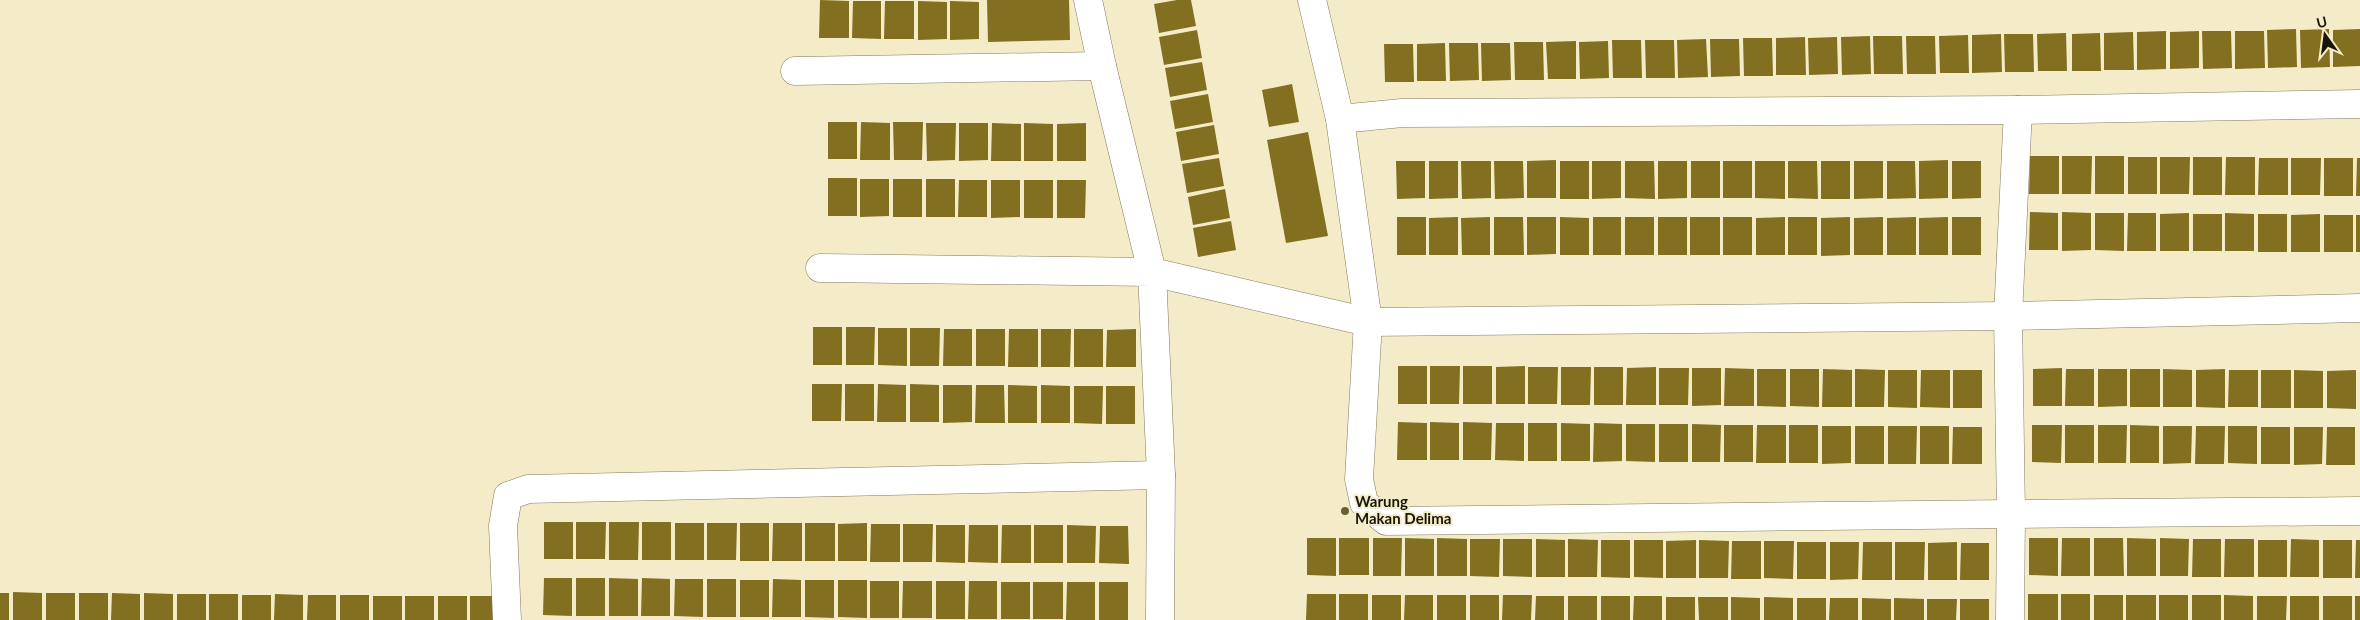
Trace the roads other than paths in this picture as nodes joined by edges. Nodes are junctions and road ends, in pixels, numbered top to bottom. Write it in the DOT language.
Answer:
graph roads {
  1 [pos="1088,0"];
  2 [pos="1312,0"];
  3 [pos="1102,66"];
  4 [pos="795,71"];
  5 [pos="2360,104"];
  6 [pos="2018,110"];
  7 [pos="1340,119"];
  8 [pos="820,268"];
  9 [pos="1152,272"];
  10 [pos="2360,308"];
  11 [pos="2008,316"];
  12 [pos="1368,322"];
  13 [pos="1161,475"];
  14 [pos="2360,511"];
  15 [pos="2012,514"];
  16 [pos="507,620"];
  17 [pos="1160,620"];
  18 [pos="2010,620"];
  1 -- 3 [label="street"];
  2 -- 7 [label="street"];
  3 -- 4 [label="street"];
  3 -- 9 [label="street"];
  5 -- 6 [label="street"];
  6 -- 7 [label="street"];
  6 -- 11 [label="street"];
  7 -- 12 [label="street"];
  8 -- 9 [label="street"];
  9 -- 12 [label="street"];
  9 -- 13 [label="street"];
  10 -- 11 [label="street"];
  11 -- 12 [label="street"];
  11 -- 15 [label="street"];
  12 -- 15 [label="street"];
  13 -- 16 [label="street"];
  13 -- 17 [label="street"];
  14 -- 15 [label="street"];
  15 -- 18 [label="street"];
}
